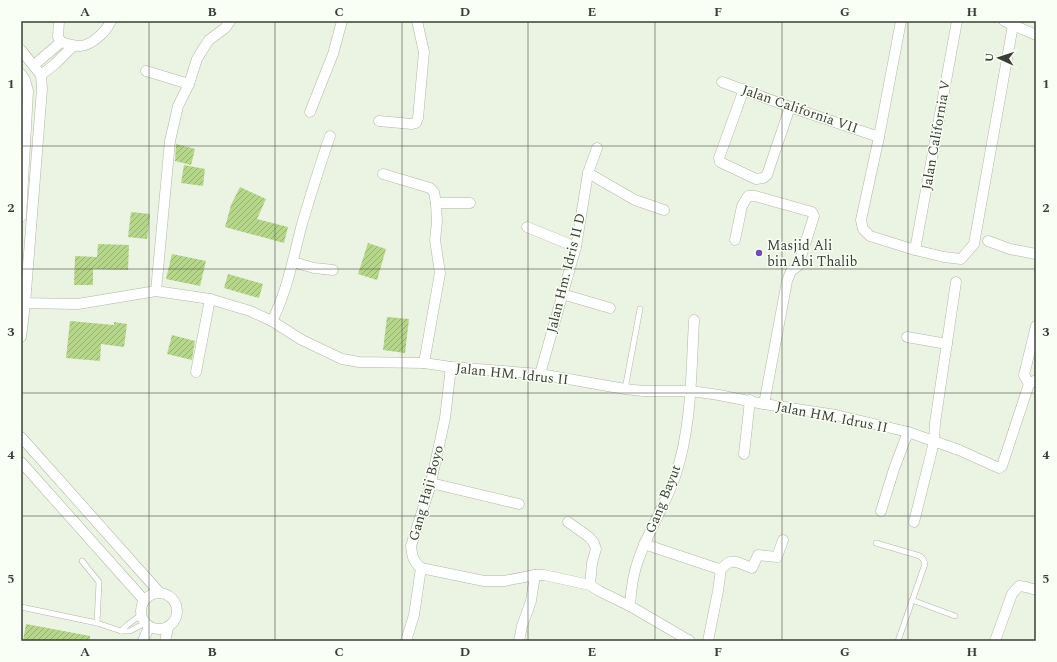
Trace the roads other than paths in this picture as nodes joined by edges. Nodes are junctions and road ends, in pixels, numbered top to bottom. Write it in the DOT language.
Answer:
graph roads {
  1 [pos="59,21"];
  2 [pos="111,21"];
  3 [pos="230,21"];
  4 [pos="342,21"];
  5 [pos="417,21"];
  6 [pos="901,21"];
  7 [pos="957,21"];
  8 [pos="1008,23"];
  9 [pos="1036,35"];
  10 [pos="61,42"];
  11 [pos="73,46"];
  12 [pos="21,50"];
  13 [pos="34,65"];
  14 [pos="146,71"];
  15 [pos="21,74"];
  16 [pos="41,75"];
  17 [pos="722,82"];
  18 [pos="189,84"];
  19 [pos="744,89"];
  20 [pos="790,107"];
  21 [pos="310,112"];
  22 [pos="379,121"];
  23 [pos="330,136"];
  24 [pos="879,137"];
  25 [pos="597,148"];
  26 [pos="588,173"];
  27 [pos="383,174"];
  28 [pos="436,203"];
  29 [pos="470,203"];
  30 [pos="664,210"];
  31 [pos="21,217"];
  32 [pos="527,227"];
  33 [pos="735,240"];
  34 [pos="988,241"];
  35 [pos="576,247"];
  36 [pos="916,250"];
  37 [pos="1036,254"];
  38 [pos="294,262"];
  39 [pos="333,270"];
  40 [pos="956,282"];
  41 [pos="156,291"];
  42 [pos="562,294"];
  43 [pos="210,299"];
  44 [pos="23,304"];
  45 [pos="610,308"];
  46 [pos="640,309"];
  47 [pos="694,320"];
  48 [pos="272,322"];
  49 [pos="1036,326"];
  50 [pos="21,337"];
  51 [pos="907,337"];
  52 [pos="947,344"];
  53 [pos="424,363"];
  54 [pos="451,367"];
  55 [pos="196,372"];
  56 [pos="540,374"];
  57 [pos="1033,382"];
  58 [pos="625,389"];
  59 [pos="691,391"];
  60 [pos="750,400"];
  61 [pos="764,404"];
  62 [pos="908,432"];
  63 [pos="21,437"];
  64 [pos="934,442"];
  65 [pos="744,454"];
  66 [pos="21,462"];
  67 [pos="431,483"];
  68 [pos="519,504"];
  69 [pos="881,510"];
  70 [pos="568,522"];
  71 [pos="914,522"];
  72 [pos="783,540"];
  73 [pos="876,543"];
  74 [pos="644,544"];
  75 [pos="82,561"];
  76 [pos="421,568"];
  77 [pos="721,569"];
  78 [pos="535,575"];
  79 [pos="590,585"];
  80 [pos="1036,590"];
  81 [pos="159,592"];
  82 [pos="144,600"];
  83 [pos="912,600"];
  84 [pos="630,606"];
  85 [pos="21,607"];
  86 [pos="955,616"];
  87 [pos="97,622"];
  88 [pos="145,622"];
  89 [pos="168,628"];
  90 [pos="121,631"];
  91 [pos="143,641"];
  92 [pos="165,641"];
  93 [pos="406,641"];
  94 [pos="519,641"];
  95 [pos="690,641"];
  96 [pos="708,641"];
  97 [pos="898,641"];
  98 [pos="995,641"];
  1 -- 10 [label="street"];
  2 -- 11 [label="street"];
  3 -- 18 [label="street"];
  4 -- 21 [label="street"];
  5 -- 22 [label="street"];
  6 -- 24 [label="street"];
  7 -- 36 [label="street, Jalan California V"];
  8 -- 9 [label="street"];
  8 -- 36 [label="street"];
  10 -- 11 [label="street"];
  10 -- 13 [label="street"];
  11 -- 16 [label="street"];
  12 -- 13 [label="street"];
  13 -- 16 [label="street"];
  14 -- 18 [label="street"];
  15 -- 31 [label="street"];
  16 -- 44 [label="street"];
  17 -- 19 [label="street, Jalan California VII"];
  18 -- 41 [label="street"];
  19 -- 20 [label="street, Jalan California VII"];
  19 -- 20 [label="street"];
  20 -- 24 [label="street, Jalan California VII"];
  23 -- 38 [label="street"];
  24 -- 36 [label="street"];
  25 -- 26 [label="street, Jalan Hm. Idris II D"];
  26 -- 30 [label="street"];
  26 -- 35 [label="street, Jalan Hm. Idris II D"];
  27 -- 28 [label="street"];
  28 -- 29 [label="street"];
  28 -- 53 [label="street"];
  32 -- 35 [label="street"];
  33 -- 61 [label="street"];
  34 -- 37 [label="street"];
  35 -- 42 [label="street, Jalan Hm. Idris II D"];
  38 -- 39 [label="street"];
  38 -- 48 [label="street"];
  40 -- 52 [label="street"];
  41 -- 43 [label="street, Jalan HM. Idrus II"];
  41 -- 44 [label="street, Jalan HM. Idrus II"];
  42 -- 45 [label="street"];
  42 -- 56 [label="street, Jalan Hm. Idris II D"];
  43 -- 48 [label="street, Jalan HM. Idrus II"];
  43 -- 55 [label="street"];
  44 -- 50 [label="street"];
  46 -- 58 [label="lane"];
  47 -- 59 [label="street, Gang Bayut"];
  48 -- 53 [label="street, Jalan HM. Idrus II"];
  49 -- 57 [label="street"];
  51 -- 52 [label="street"];
  52 -- 64 [label="street"];
  53 -- 54 [label="street, Jalan HM. Idrus II"];
  54 -- 56 [label="street, Jalan HM. Idrus II"];
  54 -- 67 [label="street, Gang Haji Boyo"];
  56 -- 58 [label="street, Jalan HM. Idrus II"];
  57 -- 64 [label="street, Jalan HM. Idrus II"];
  58 -- 59 [label="street, Jalan HM. Idrus II"];
  59 -- 60 [label="street, Jalan HM. Idrus II"];
  59 -- 74 [label="street, Gang Bayut"];
  60 -- 61 [label="street, Jalan HM. Idrus II"];
  60 -- 65 [label="street"];
  61 -- 62 [label="street, Jalan HM. Idrus II"];
  62 -- 64 [label="street, Jalan HM. Idrus II"];
  62 -- 69 [label="street"];
  63 -- 81 [label="street"];
  64 -- 71 [label="street"];
  66 -- 82 [label="street"];
  67 -- 68 [label="street"];
  67 -- 76 [label="street, Gang Haji Boyo"];
  70 -- 79 [label="street"];
  72 -- 77 [label="street"];
  73 -- 83 [label="lane"];
  74 -- 77 [label="street"];
  74 -- 84 [label="street, Gang Bayut"];
  75 -- 87 [label="lane"];
  76 -- 78 [label="street"];
  76 -- 93 [label="street"];
  77 -- 96 [label="street"];
  78 -- 79 [label="street"];
  78 -- 94 [label="street"];
  79 -- 84 [label="street"];
  80 -- 98 [label="street"];
  81 -- 82 [label="street"];
  81 -- 89 [label="street"];
  82 -- 88 [label="street"];
  83 -- 86 [label="lane"];
  83 -- 97 [label="lane"];
  84 -- 95 [label="street"];
  85 -- 87 [label="lane"];
  87 -- 90 [label="lane"];
  88 -- 89 [label="street"];
  88 -- 90 [label="lane"];
  88 -- 90 [label="lane"];
  88 -- 91 [label="street"];
  89 -- 92 [label="street"];
}
